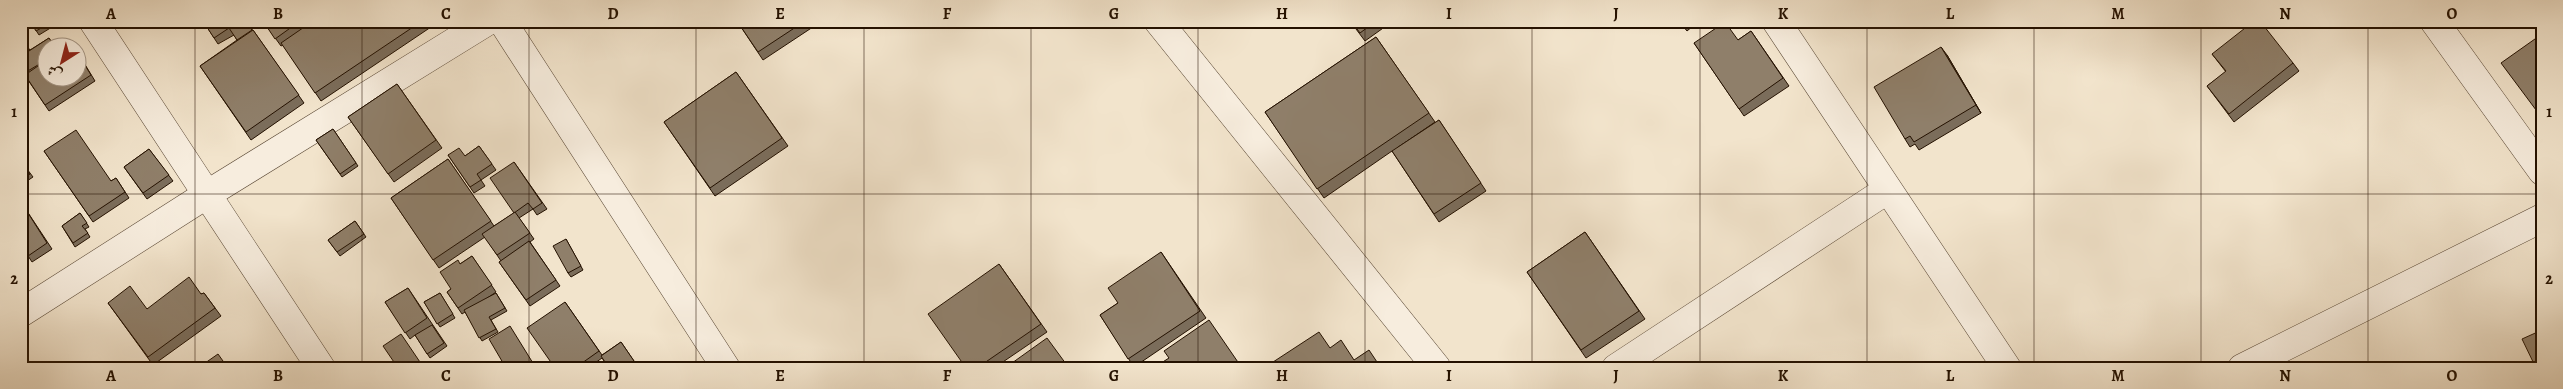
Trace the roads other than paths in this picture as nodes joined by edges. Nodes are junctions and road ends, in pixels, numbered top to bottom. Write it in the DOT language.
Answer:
graph roads {
  1 [pos="488,21"];
  2 [pos="502,21"];
  3 [pos="1158,21"];
  4 [pos="1776,21"];
  5 [pos="2434,21"];
  6 [pos="106,26"];
  7 [pos="2542,171"];
  8 [pos="1887,190"];
  9 [pos="206,195"];
  10 [pos="2542,218"];
  11 [pos="21,313"];
  12 [pos="321,368"];
  13 [pos="726,368"];
  14 [pos="1437,368"];
  15 [pos="1616,368"];
  16 [pos="2006,368"];
  17 [pos="2242,368"];
  1 -- 9 [label="street"];
  2 -- 13 [label="street"];
  3 -- 14 [label="street"];
  4 -- 8 [label="street"];
  5 -- 7 [label="street"];
  6 -- 9 [label="street"];
  8 -- 15 [label="street"];
  8 -- 16 [label="street"];
  9 -- 11 [label="street"];
  9 -- 12 [label="street"];
  10 -- 17 [label="street"];
}
